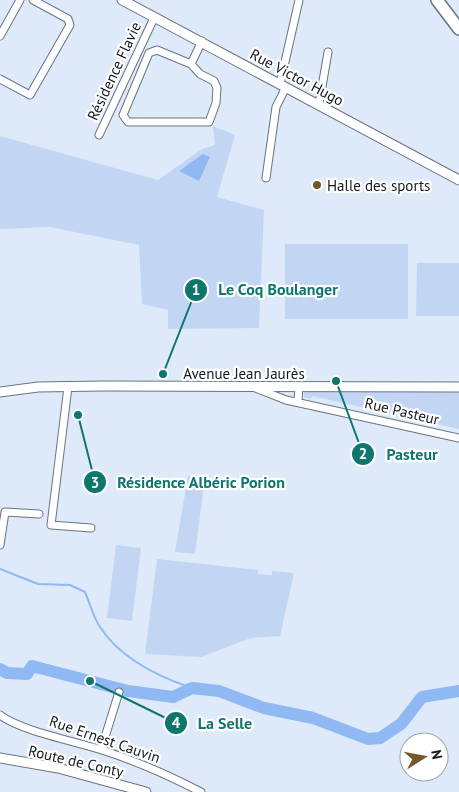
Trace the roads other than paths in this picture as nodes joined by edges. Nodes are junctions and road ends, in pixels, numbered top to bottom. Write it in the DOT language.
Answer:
graph roads {
  1 [pos="20,0"];
  2 [pos="33,0"];
  3 [pos="122,0"];
  4 [pos="299,0"];
  5 [pos="437,0"];
  6 [pos="154,18"];
  7 [pos="459,29"];
  8 [pos="0,36"];
  9 [pos="202,41"];
  10 [pos="328,52"];
  11 [pos="191,64"];
  12 [pos="0,79"];
  13 [pos="283,85"];
  14 [pos="319,104"];
  15 [pos="99,135"];
  16 [pos="266,178"];
  17 [pos="459,180"];
  18 [pos="68,387"];
  19 [pos="253,387"];
  20 [pos="299,387"];
  21 [pos="459,387"];
  22 [pos="0,392"];
  23 [pos="298,401"];
  24 [pos="459,438"];
  25 [pos="39,514"];
  26 [pos="91,528"];
  27 [pos="0,545"];
  28 [pos="119,692"];
  29 [pos="0,715"];
  30 [pos="101,750"];
  31 [pos="0,758"];
  32 [pos="146,792"];
  33 [pos="201,792"];
  1 -- 8 [label="street"];
  2 -- 12 [label="street"];
  3 -- 6 [label="street, Rue Victor Hugo"];
  4 -- 13 [label="street"];
  5 -- 7 [label="main road"];
  6 -- 9 [label="street, Rue Victor Hugo"];
  6 -- 15 [label="street, Résidence Flavie"];
  9 -- 11 [label="street"];
  9 -- 13 [label="street, Rue Victor Hugo"];
  10 -- 14 [label="street"];
  11 -- 11 [label="street"];
  13 -- 14 [label="street, Rue Victor Hugo"];
  13 -- 16 [label="street"];
  14 -- 17 [label="street, Rue Victor Hugo"];
  18 -- 19 [label="street, Avenue Jean Jaurès"];
  18 -- 22 [label="street, Avenue Jean Jaurès"];
  18 -- 26 [label="street"];
  19 -- 20 [label="street, Avenue Jean Jaurès"];
  19 -- 23 [label="street, Rue Pasteur"];
  20 -- 21 [label="street, Avenue Jean Jaurès"];
  20 -- 23 [label="street"];
  23 -- 24 [label="street, Rue Pasteur"];
  25 -- 27 [label="street"];
  28 -- 30 [label="street"];
  29 -- 30 [label="street, Rue Ernest Cauvin"];
  30 -- 33 [label="street, Rue Ernest Cauvin"];
  31 -- 32 [label="street, Route de Conty"];
}
